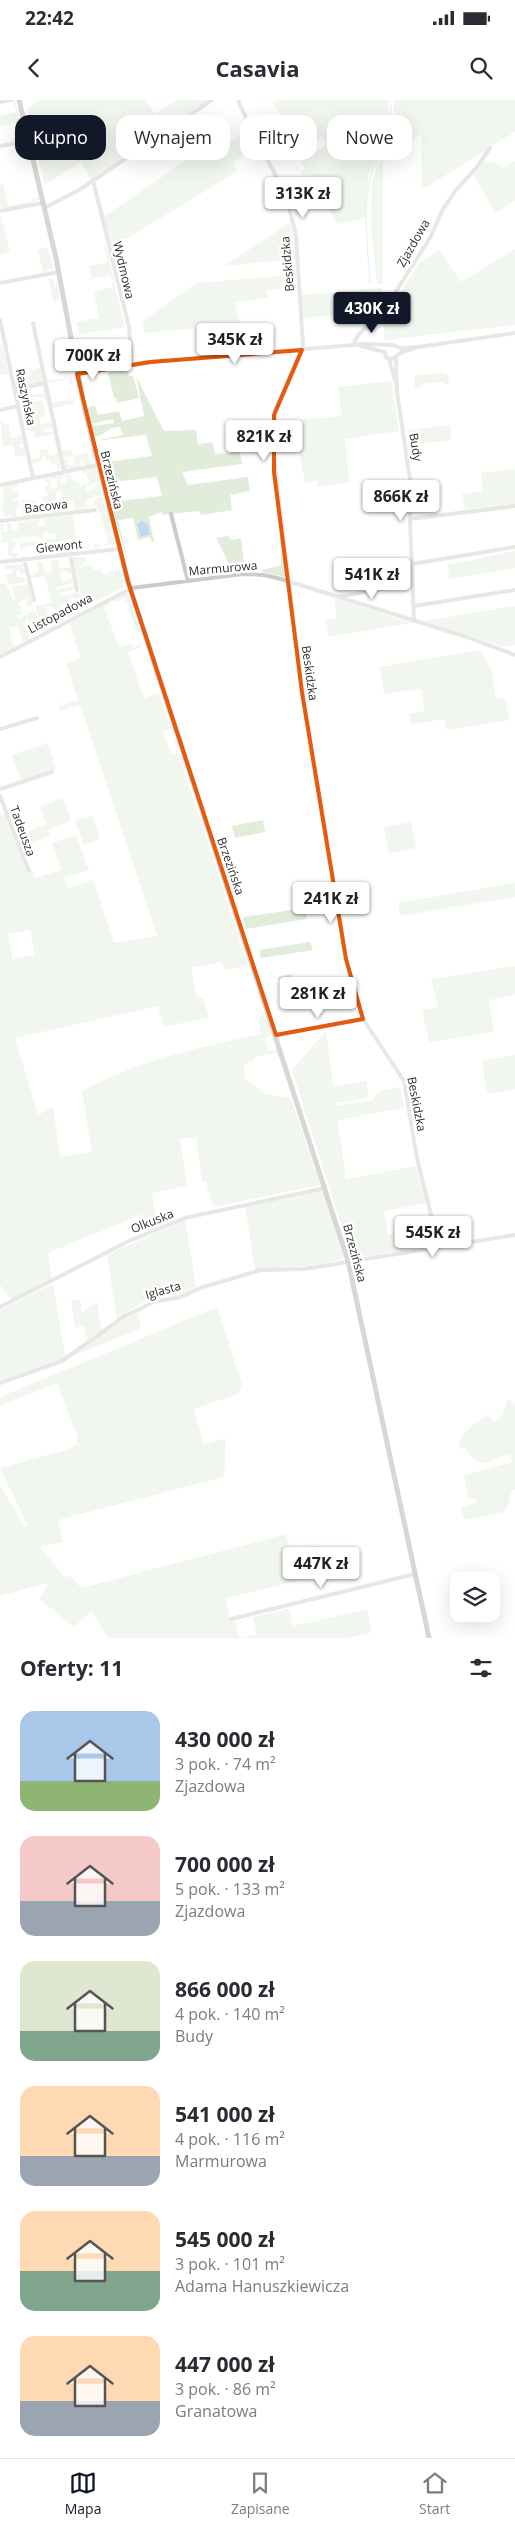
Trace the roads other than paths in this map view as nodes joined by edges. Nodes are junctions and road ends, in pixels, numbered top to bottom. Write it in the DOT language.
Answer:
graph roads {
  1 [pos="11,100"];
  2 [pos="19,100"];
  3 [pos="212,100"];
  4 [pos="238,100"];
  5 [pos="0,102"];
  6 [pos="23,115"];
  7 [pos="15,144"];
  8 [pos="0,146"];
  9 [pos="490,148"];
  10 [pos="34,160"];
  11 [pos="93,180"];
  12 [pos="44,205"];
  13 [pos="0,211"];
  14 [pos="59,272"];
  15 [pos="0,283"];
  16 [pos="0,320"];
  17 [pos="33,323"];
  18 [pos="515,333"];
  19 [pos="2,343"];
  20 [pos="388,345"];
  21 [pos="352,346"];
  22 [pos="361,346"];
  23 [pos="397,347"];
  24 [pos="418,347"];
  25 [pos="302,350"];
  26 [pos="384,352"];
  27 [pos="397,356"];
  28 [pos="389,359"];
  29 [pos="132,364"];
  30 [pos="77,374"];
  31 [pos="396,382"];
  32 [pos="45,383"];
  33 [pos="14,390"];
  34 [pos="18,406"];
  35 [pos="0,410"];
  36 [pos="98,465"];
  37 [pos="64,472"];
  38 [pos="33,478"];
  39 [pos="0,485"];
  40 [pos="515,506"];
  41 [pos="95,510"];
  42 [pos="171,514"];
  43 [pos="410,519"];
  44 [pos="0,521"];
  45 [pos="515,547"];
  46 [pos="119,549"];
  47 [pos="70,554"];
  48 [pos="24,559"];
  49 [pos="0,562"];
  50 [pos="412,564"];
  51 [pos="188,581"];
  52 [pos="289,582"];
  53 [pos="413,583"];
  54 [pos="130,588"];
  55 [pos="77,590"];
  56 [pos="515,590"];
  57 [pos="338,597"];
  58 [pos="34,600"];
  59 [pos="414,606"];
  60 [pos="414,621"];
  61 [pos="515,655"];
  62 [pos="0,657"];
  63 [pos="37,718"];
  64 [pos="0,730"];
  65 [pos="52,772"];
  66 [pos="0,789"];
  67 [pos="0,796"];
  68 [pos="29,871"];
  69 [pos="363,1019"];
  70 [pos="276,1035"];
  71 [pos="325,1188"];
  72 [pos="515,1235"];
  73 [pos="439,1247"];
  74 [pos="348,1261"];
  75 [pos="0,1307"];
  76 [pos="0,1383"];
  77 [pos="416,1574"];
  78 [pos="231,1620"];
  79 [pos="429,1638"];
  1 -- 5 [label="street"];
  2 -- 6 [label="main road, Brzezińska"];
  3 -- 11 [label="street"];
  4 -- 25 [label="street, Beskidzka"];
  7 -- 8 [label="street"];
  9 -- 21 [label="street, Zjazdowa"];
  10 -- 12 [label="main road, Brzezińska"];
  11 -- 12 [label="street"];
  11 -- 29 [label="street, Wydmowa"];
  12 -- 13 [label="street"];
  12 -- 14 [label="main road, Brzezińska"];
  14 -- 15 [label="street"];
  14 -- 30 [label="main road, Brzezińska"];
  16 -- 19 [label="street, Raszyńska"];
  17 -- 32 [label="street"];
  18 -- 24 [label="street"];
  19 -- 33 [label="street, Raszyńska"];
  20 -- 22 [label="street"];
  20 -- 23 [label="street"];
  20 -- 26 [label="street"];
  21 -- 22 [label="street"];
  21 -- 25 [label="street"];
  22 -- 26 [label="street"];
  23 -- 24 [label="street"];
  23 -- 27 [label="street"];
  24 -- 27 [label="street"];
  25 -- 29 [label="street"];
  25 -- 52 [label="street, Beskidzka"];
  26 -- 28 [label="street"];
  27 -- 28 [label="street"];
  27 -- 31 [label="street, Budy"];
  28 -- 31 [label="street, Budy"];
  29 -- 30 [label="street"];
  30 -- 36 [label="main road, Brzezińska"];
  31 -- 43 [label="street, Budy"];
  32 -- 33 [label="street"];
  32 -- 37 [label="street"];
  33 -- 34 [label="street, Raszyńska"];
  34 -- 35 [label="street"];
  34 -- 38 [label="street, Raszyńska"];
  36 -- 37 [label="street"];
  36 -- 46 [label="main road, Brzezińska"];
  37 -- 38 [label="street"];
  38 -- 39 [label="street"];
  40 -- 43 [label="street"];
  41 -- 44 [label="street, Bacowa"];
  42 -- 51 [label="street"];
  43 -- 50 [label="street, Budy"];
  45 -- 50 [label="street"];
  46 -- 47 [label="street, Giewont"];
  46 -- 54 [label="main road, Brzezińska"];
  47 -- 48 [label="street, Giewont"];
  47 -- 55 [label="street"];
  48 -- 49 [label="street, Giewont"];
  48 -- 58 [label="street"];
  50 -- 53 [label="street, Budy"];
  51 -- 52 [label="street, Marmurowa"];
  51 -- 54 [label="street, Marmurowa"];
  52 -- 57 [label="street, Marmurowa"];
  52 -- 69 [label="street, Beskidzka"];
  53 -- 57 [label="street"];
  53 -- 59 [label="street, Budy"];
  54 -- 62 [label="street, Listopadowa"];
  54 -- 70 [label="main road, Brzezińska"];
  56 -- 59 [label="street"];
  57 -- 60 [label="street, Marmurowa"];
  59 -- 60 [label="street, Budy"];
  60 -- 61 [label="street, Marmurowa"];
  63 -- 64 [label="street"];
  65 -- 66 [label="street"];
  67 -- 68 [label="street, Tadeusza"];
  69 -- 70 [label="street"];
  69 -- 73 [label="street, Beskidzka"];
  70 -- 71 [label="main road, Brzezińska"];
  71 -- 74 [label="main road, Brzezińska"];
  71 -- 75 [label="street, Olkuska"];
  72 -- 73 [label="street, Iglasta"];
  73 -- 74 [label="street, Iglasta"];
  74 -- 76 [label="street, Iglasta"];
  74 -- 77 [label="main road, Brzezińska"];
  77 -- 78 [label="street"];
  77 -- 79 [label="main road, Brzezińska"];
}
